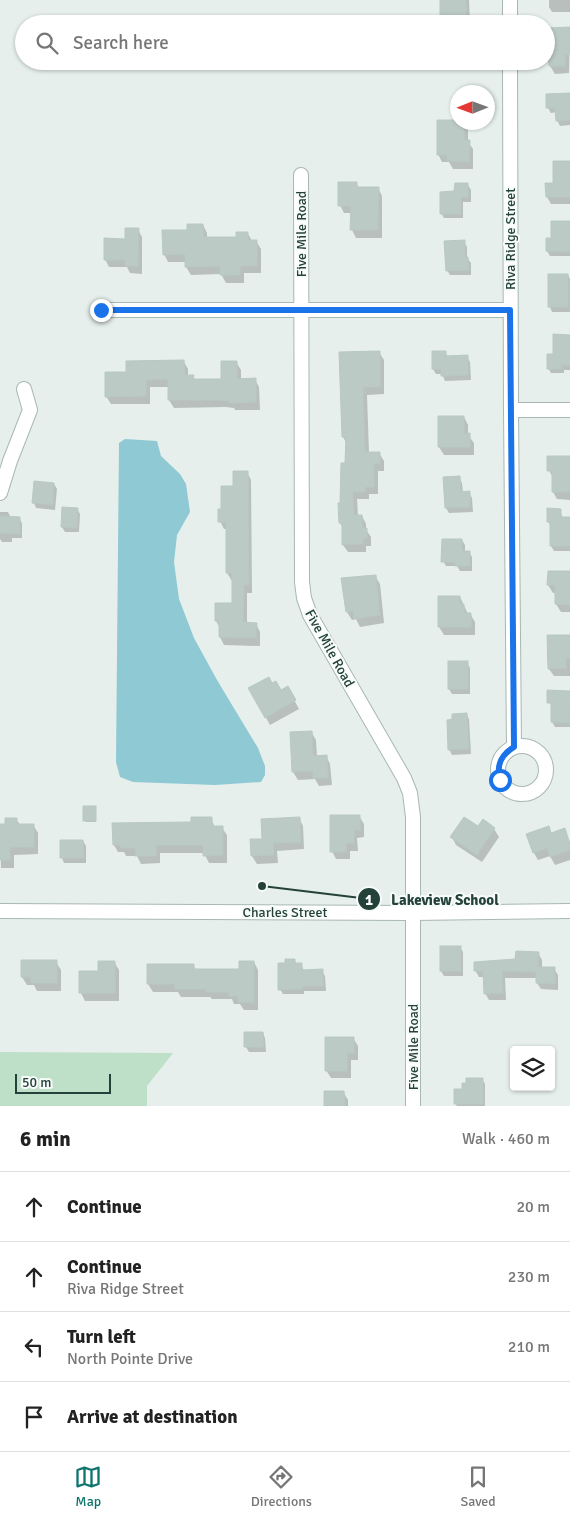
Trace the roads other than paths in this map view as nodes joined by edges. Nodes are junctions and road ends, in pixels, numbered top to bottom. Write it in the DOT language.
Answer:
graph roads {
  1 [pos="510,0"];
  2 [pos="510,15"];
  3 [pos="510,70"];
  4 [pos="301,175"];
  5 [pos="101,310"];
  6 [pos="510,310"];
  7 [pos="301,311"];
  8 [pos="24,389"];
  9 [pos="511,410"];
  10 [pos="570,410"];
  11 [pos="0,493"];
  12 [pos="514,747"];
  13 [pos="0,910"];
  14 [pos="570,911"];
  15 [pos="412,913"];
  16 [pos="413,1106"];
  1 -- 2 [label="street"];
  3 -- 6 [label="street, Riva Ridge Street"];
  4 -- 7 [label="street, Five Mile Road"];
  5 -- 7 [label="street"];
  6 -- 7 [label="street"];
  6 -- 9 [label="street, Riva Ridge Street"];
  7 -- 15 [label="street, Five Mile Road"];
  8 -- 11 [label="street"];
  9 -- 10 [label="street"];
  9 -- 12 [label="street, Riva Ridge Street"];
  13 -- 15 [label="street, Charles Street"];
  14 -- 15 [label="street, Charles Street"];
  15 -- 16 [label="street, Five Mile Road"];
}
